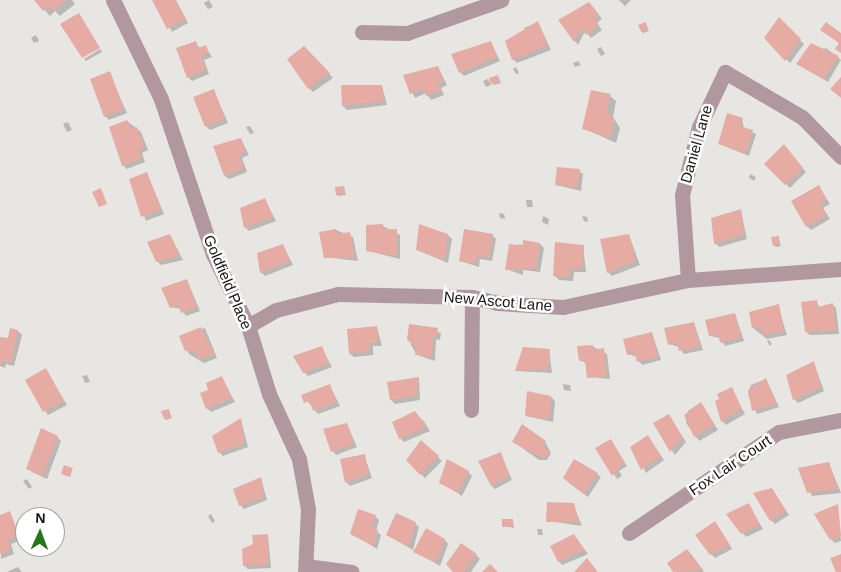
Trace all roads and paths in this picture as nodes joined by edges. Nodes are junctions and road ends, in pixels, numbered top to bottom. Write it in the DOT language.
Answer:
graph roads {
  1 [pos="113,0"];
  2 [pos="501,0"];
  3 [pos="362,32"];
  4 [pos="841,157"];
  5 [pos="841,269"];
  6 [pos="688,280"];
  7 [pos="472,296"];
  8 [pos="248,326"];
  9 [pos="471,410"];
  10 [pos="841,420"];
  11 [pos="629,533"];
  12 [pos="305,569"];
  13 [pos="352,572"];
  1 -- 8 [label="street, Goldfield Place"];
  2 -- 3 [label="street"];
  4 -- 6 [label="street, Daniel Lane"];
  5 -- 6 [label="street, New Ascot Lane"];
  6 -- 7 [label="street, New Ascot Lane"];
  7 -- 8 [label="street, New Ascot Lane"];
  7 -- 9 [label="street"];
  8 -- 12 [label="street, Goldfield Place"];
  10 -- 11 [label="street, Fox Lair Court"];
  12 -- 13 [label="street"];
}
